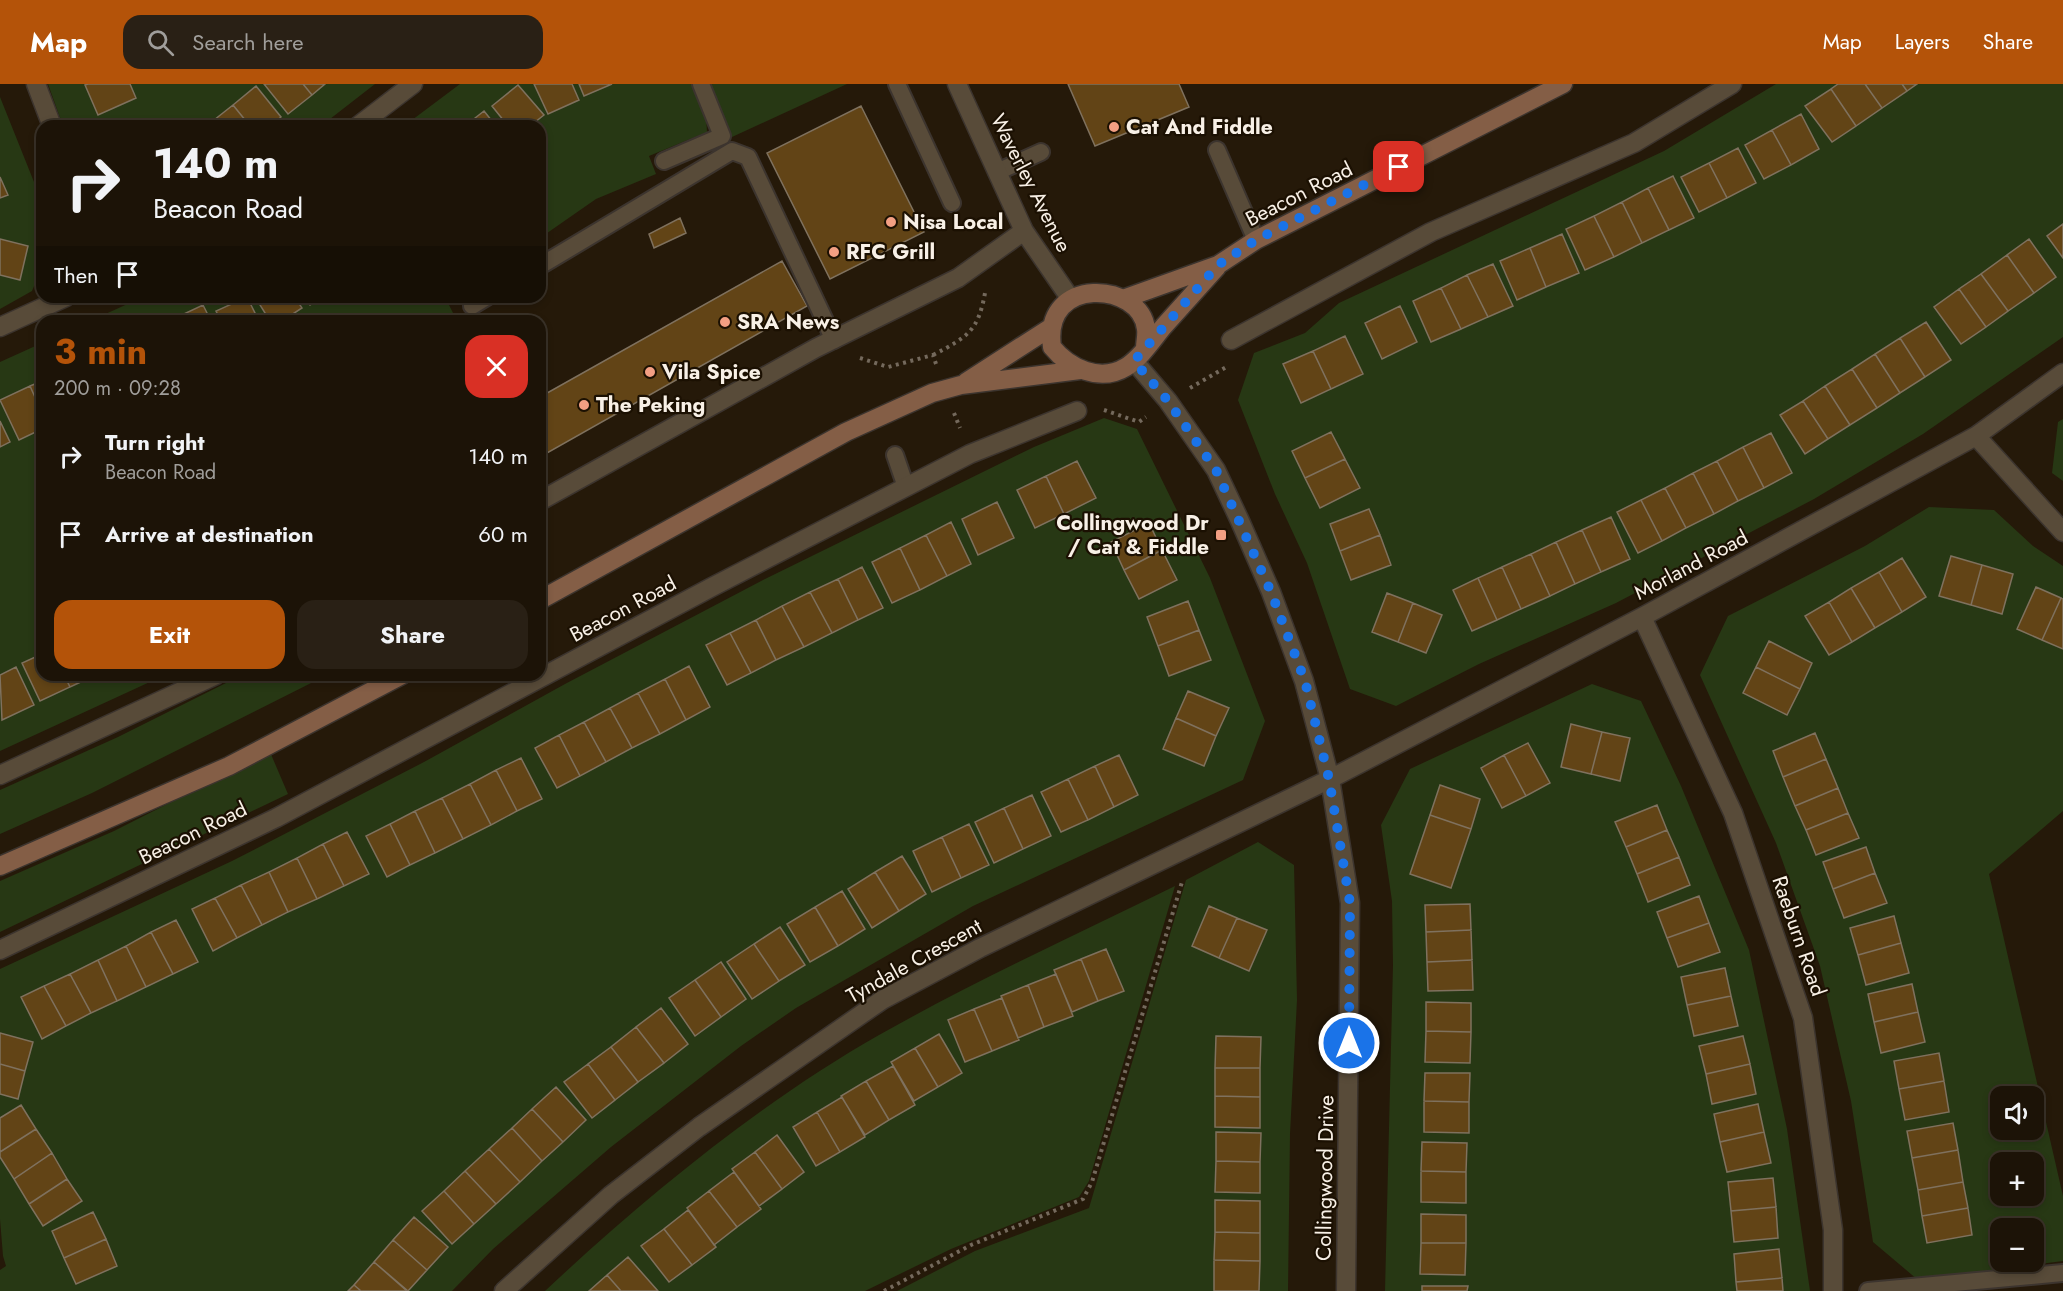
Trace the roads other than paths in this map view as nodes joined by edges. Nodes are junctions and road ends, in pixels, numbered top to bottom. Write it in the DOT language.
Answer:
graph roads {
  1 [pos="36,84"];
  2 [pos="413,84"];
  3 [pos="701,84"];
  4 [pos="897,84"];
  5 [pos="957,84"];
  6 [pos="1563,84"];
  7 [pos="1732,84"];
  8 [pos="49,120"];
  9 [pos="366,120"];
  10 [pos="1217,150"];
  11 [pos="1041,152"];
  12 [pos="664,161"];
  13 [pos="997,172"];
  14 [pos="952,203"];
  15 [pos="1024,231"];
  16 [pos="1256,240"];
  17 [pos="546,262"];
  18 [pos="1218,265"];
  19 [pos="1070,298"];
  20 [pos="1123,299"];
  21 [pos="53,303"];
  22 [pos="477,303"];
  23 [pos="472,306"];
  24 [pos="0,327"];
  25 [pos="1050,328"];
  26 [pos="834,340"];
  27 [pos="1231,340"];
  28 [pos="1139,354"];
  29 [pos="1080,370"];
  30 [pos="2063,373"];
  31 [pos="961,385"];
  32 [pos="1077,411"];
  33 [pos="1976,436"];
  34 [pos="896,455"];
  35 [pos="906,487"];
  36 [pos="546,498"];
  37 [pos="2063,532"];
  38 [pos="546,597"];
  39 [pos="1642,617"];
  40 [pos="546,676"];
  41 [pos="203,681"];
  42 [pos="391,681"];
  43 [pos="537,681"];
  44 [pos="0,775"];
  45 [pos="1329,779"];
  46 [pos="0,866"];
  47 [pos="0,950"];
  48 [pos="2063,1273"];
  49 [pos="504,1291"];
  50 [pos="1346,1291"];
  51 [pos="1833,1291"];
  52 [pos="1868,1291"];
  1 -- 8 [label="street"];
  2 -- 9 [label="street"];
  3 -- 12 [label="lane"];
  4 -- 14 [label="lane"];
  5 -- 13 [label="street, Waverley Avenue"];
  6 -- 16 [label="main road, Beacon Road"];
  7 -- 27 [label="street"];
  10 -- 16 [label="lane"];
  11 -- 13 [label="lane"];
  13 -- 15 [label="street, Waverley Avenue"];
  15 -- 19 [label="street, Waverley Avenue"];
  15 -- 26 [label="street"];
  16 -- 18 [label="main road, Beacon Road"];
  17 -- 26 [label="lane"];
  18 -- 20 [label="main road, Beacon Road"];
  18 -- 28 [label="main road, Beacon Road"];
  19 -- 20 [label="main road, Beacon Road"];
  19 -- 25 [label="main road, Beacon Road"];
  20 -- 28 [label="main road"];
  21 -- 24 [label="street"];
  22 -- 23 [label="lane"];
  25 -- 29 [label="main road"];
  25 -- 31 [label="main road, Beacon Road"];
  26 -- 36 [label="street"];
  28 -- 29 [label="main road, Beacon Road"];
  28 -- 45 [label="street, Collingwood Drive"];
  29 -- 31 [label="main road, Beacon Road"];
  30 -- 33 [label="street, Morland Road"];
  31 -- 38 [label="main road, Beacon Road"];
  32 -- 35 [label="street, Beacon Road"];
  33 -- 37 [label="street"];
  33 -- 39 [label="street, Morland Road"];
  34 -- 35 [label="lane"];
  35 -- 40 [label="street, Beacon Road"];
  39 -- 45 [label="street, Morland Road"];
  39 -- 51 [label="street, Raeburn Road"];
  41 -- 44 [label="street"];
  42 -- 46 [label="main road"];
  43 -- 47 [label="street, Beacon Road"];
  45 -- 49 [label="street, Tyndale Crescent"];
  45 -- 50 [label="street, Collingwood Drive"];
  48 -- 52 [label="lane"];
}
